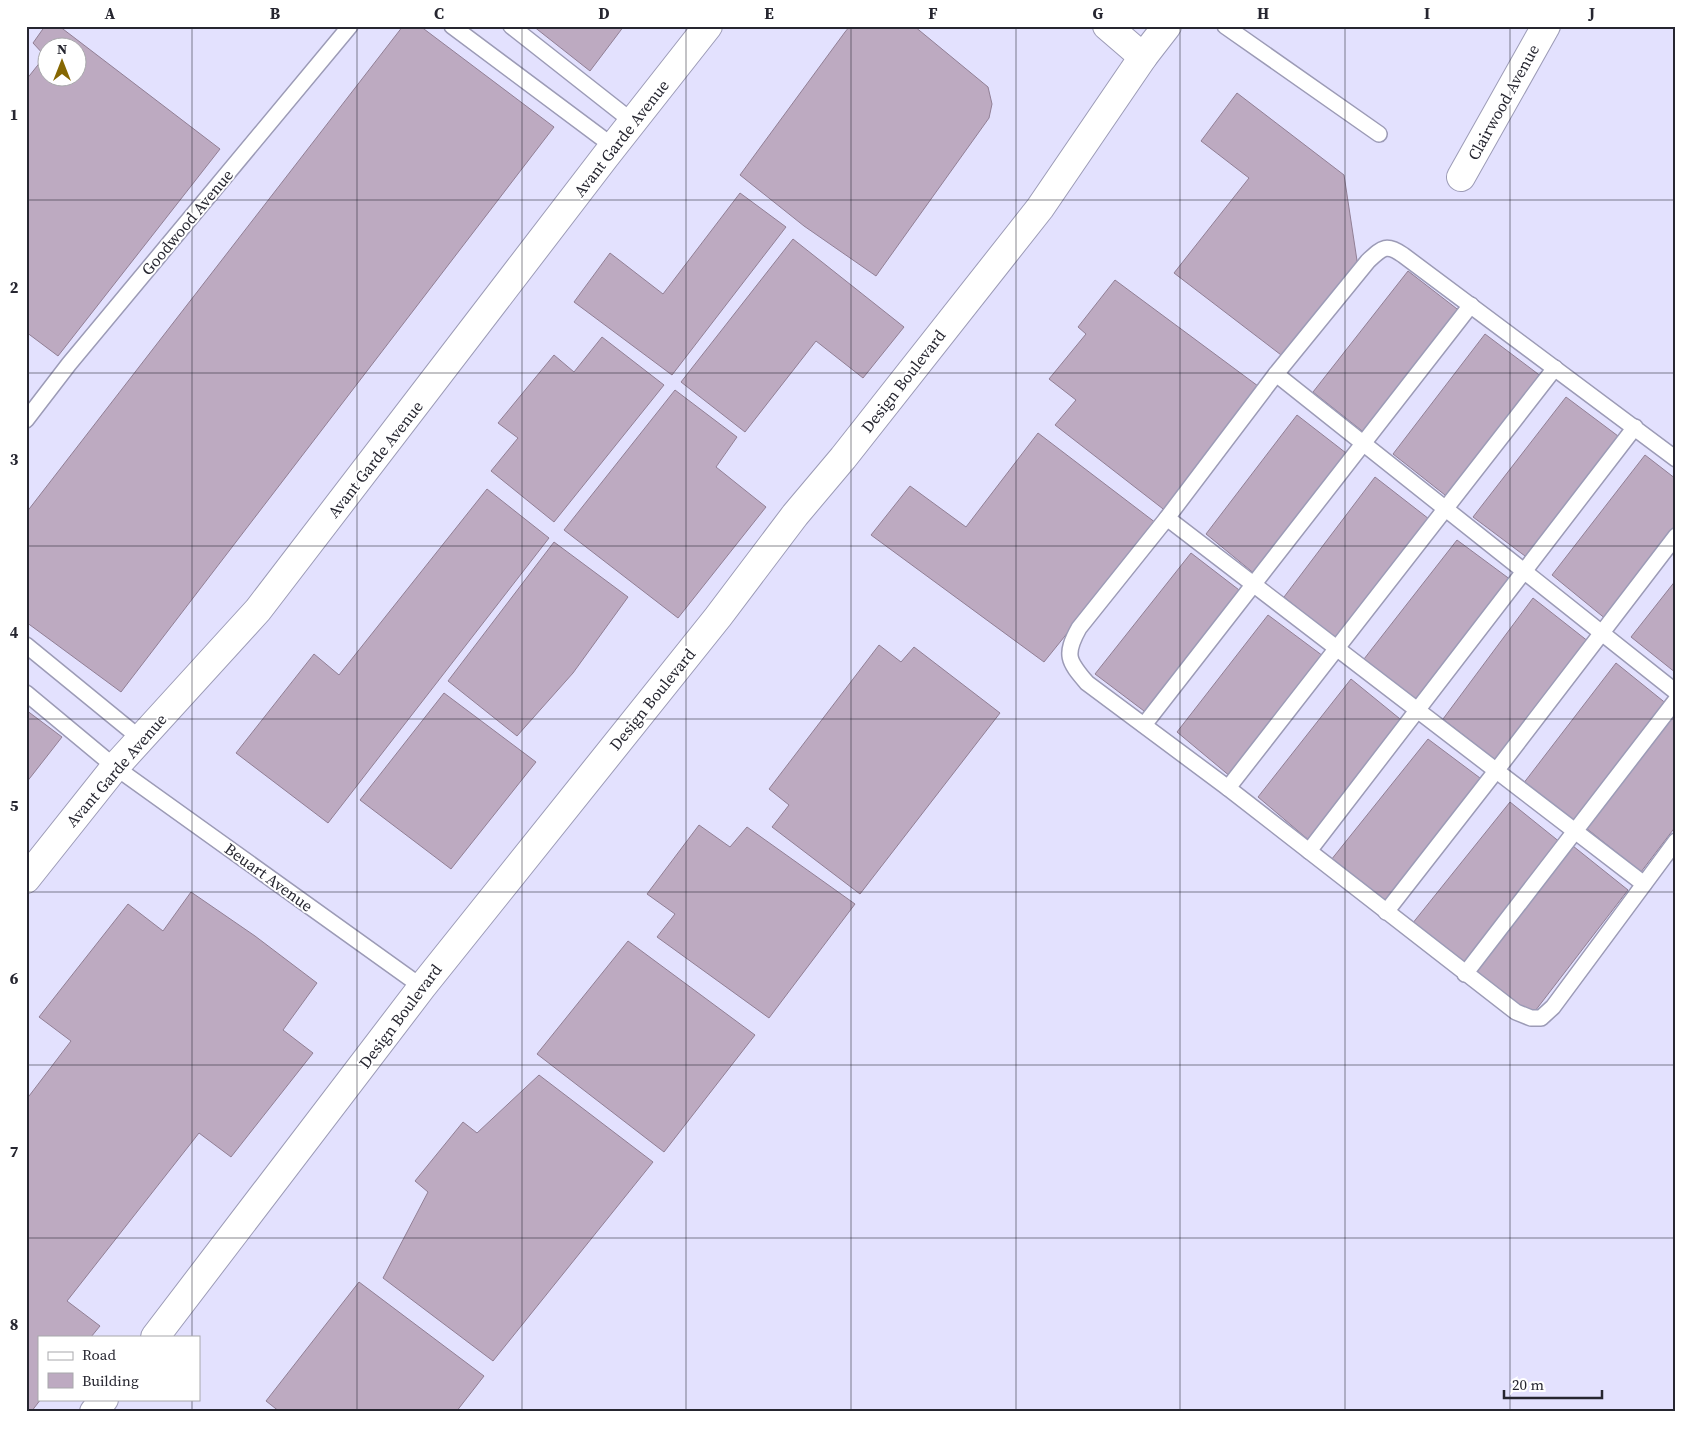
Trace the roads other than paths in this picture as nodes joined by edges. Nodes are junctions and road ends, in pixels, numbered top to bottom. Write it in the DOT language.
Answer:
graph roads {
  1 [pos="350,26"];
  2 [pos="452,26"];
  3 [pos="511,26"];
  4 [pos="708,26"];
  5 [pos="1106,26"];
  6 [pos="1167,26"];
  7 [pos="1225,26"];
  8 [pos="1546,26"];
  9 [pos="1143,57"];
  10 [pos="633,122"];
  11 [pos="1379,134"];
  12 [pos="614,146"];
  13 [pos="1461,177"];
  14 [pos="1471,304"];
  15 [pos="1555,368"];
  16 [pos="1276,374"];
  17 [pos="26,420"];
  18 [pos="1635,428"];
  19 [pos="1363,442"];
  20 [pos="1676,459"];
  21 [pos="1447,509"];
  22 [pos="1167,518"];
  23 [pos="1676,536"];
  24 [pos="1524,572"];
  25 [pos="1253,584"];
  26 [pos="1602,633"];
  27 [pos="26,645"];
  28 [pos="1336,648"];
  29 [pos="1676,692"];
  30 [pos="26,693"];
  31 [pos="1676,700"];
  32 [pos="1418,710"];
  33 [pos="1144,724"];
  34 [pos="141,739"];
  35 [pos="115,767"];
  36 [pos="1496,771"];
  37 [pos="1228,788"];
  38 [pos="1575,831"];
  39 [pos="1676,841"];
  40 [pos="1309,851"];
  41 [pos="26,879"];
  42 [pos="1644,884"];
  43 [pos="1386,912"];
  44 [pos="1465,974"];
  45 [pos="422,987"];
  46 [pos="156,1336"];
  47 [pos="103,1400"];
  48 [pos="94,1412"];
  1 -- 17 [label="lane, Goodwood Avenue"];
  2 -- 12 [label="lane"];
  3 -- 10 [label="lane"];
  4 -- 10 [label="street, Avant Garde Avenue"];
  5 -- 9 [label="street"];
  6 -- 9 [label="street, Design Boulevard"];
  7 -- 11 [label="lane"];
  8 -- 13 [label="street, Clairwood Avenue"];
  9 -- 45 [label="street, Design Boulevard"];
  10 -- 12 [label="street, Avant Garde Avenue"];
  12 -- 34 [label="street, Avant Garde Avenue"];
  14 -- 15 [label="lane"];
  14 -- 16 [label="lane"];
  14 -- 19 [label="lane"];
  15 -- 18 [label="lane"];
  15 -- 21 [label="lane"];
  16 -- 19 [label="lane"];
  16 -- 22 [label="lane"];
  18 -- 20 [label="lane"];
  18 -- 24 [label="lane"];
  19 -- 21 [label="lane"];
  19 -- 25 [label="lane"];
  21 -- 24 [label="lane"];
  21 -- 28 [label="lane"];
  22 -- 25 [label="lane"];
  22 -- 33 [label="lane"];
  23 -- 26 [label="lane"];
  24 -- 26 [label="lane"];
  24 -- 32 [label="lane"];
  25 -- 28 [label="lane"];
  25 -- 33 [label="lane"];
  26 -- 29 [label="lane"];
  26 -- 36 [label="lane"];
  27 -- 34 [label="lane"];
  28 -- 32 [label="lane"];
  28 -- 37 [label="lane"];
  30 -- 35 [label="lane, Beuart Avenue"];
  31 -- 38 [label="lane"];
  32 -- 36 [label="lane"];
  32 -- 40 [label="lane"];
  33 -- 37 [label="lane"];
  34 -- 35 [label="street, Avant Garde Avenue"];
  35 -- 41 [label="street, Avant Garde Avenue"];
  35 -- 45 [label="lane, Beuart Avenue"];
  36 -- 38 [label="lane"];
  36 -- 43 [label="lane"];
  37 -- 40 [label="lane"];
  38 -- 42 [label="lane"];
  38 -- 44 [label="lane"];
  39 -- 42 [label="lane"];
  40 -- 43 [label="lane"];
  42 -- 44 [label="lane"];
  43 -- 44 [label="lane"];
  45 -- 46 [label="street, Design Boulevard"];
  47 -- 48 [label="street"];
}
